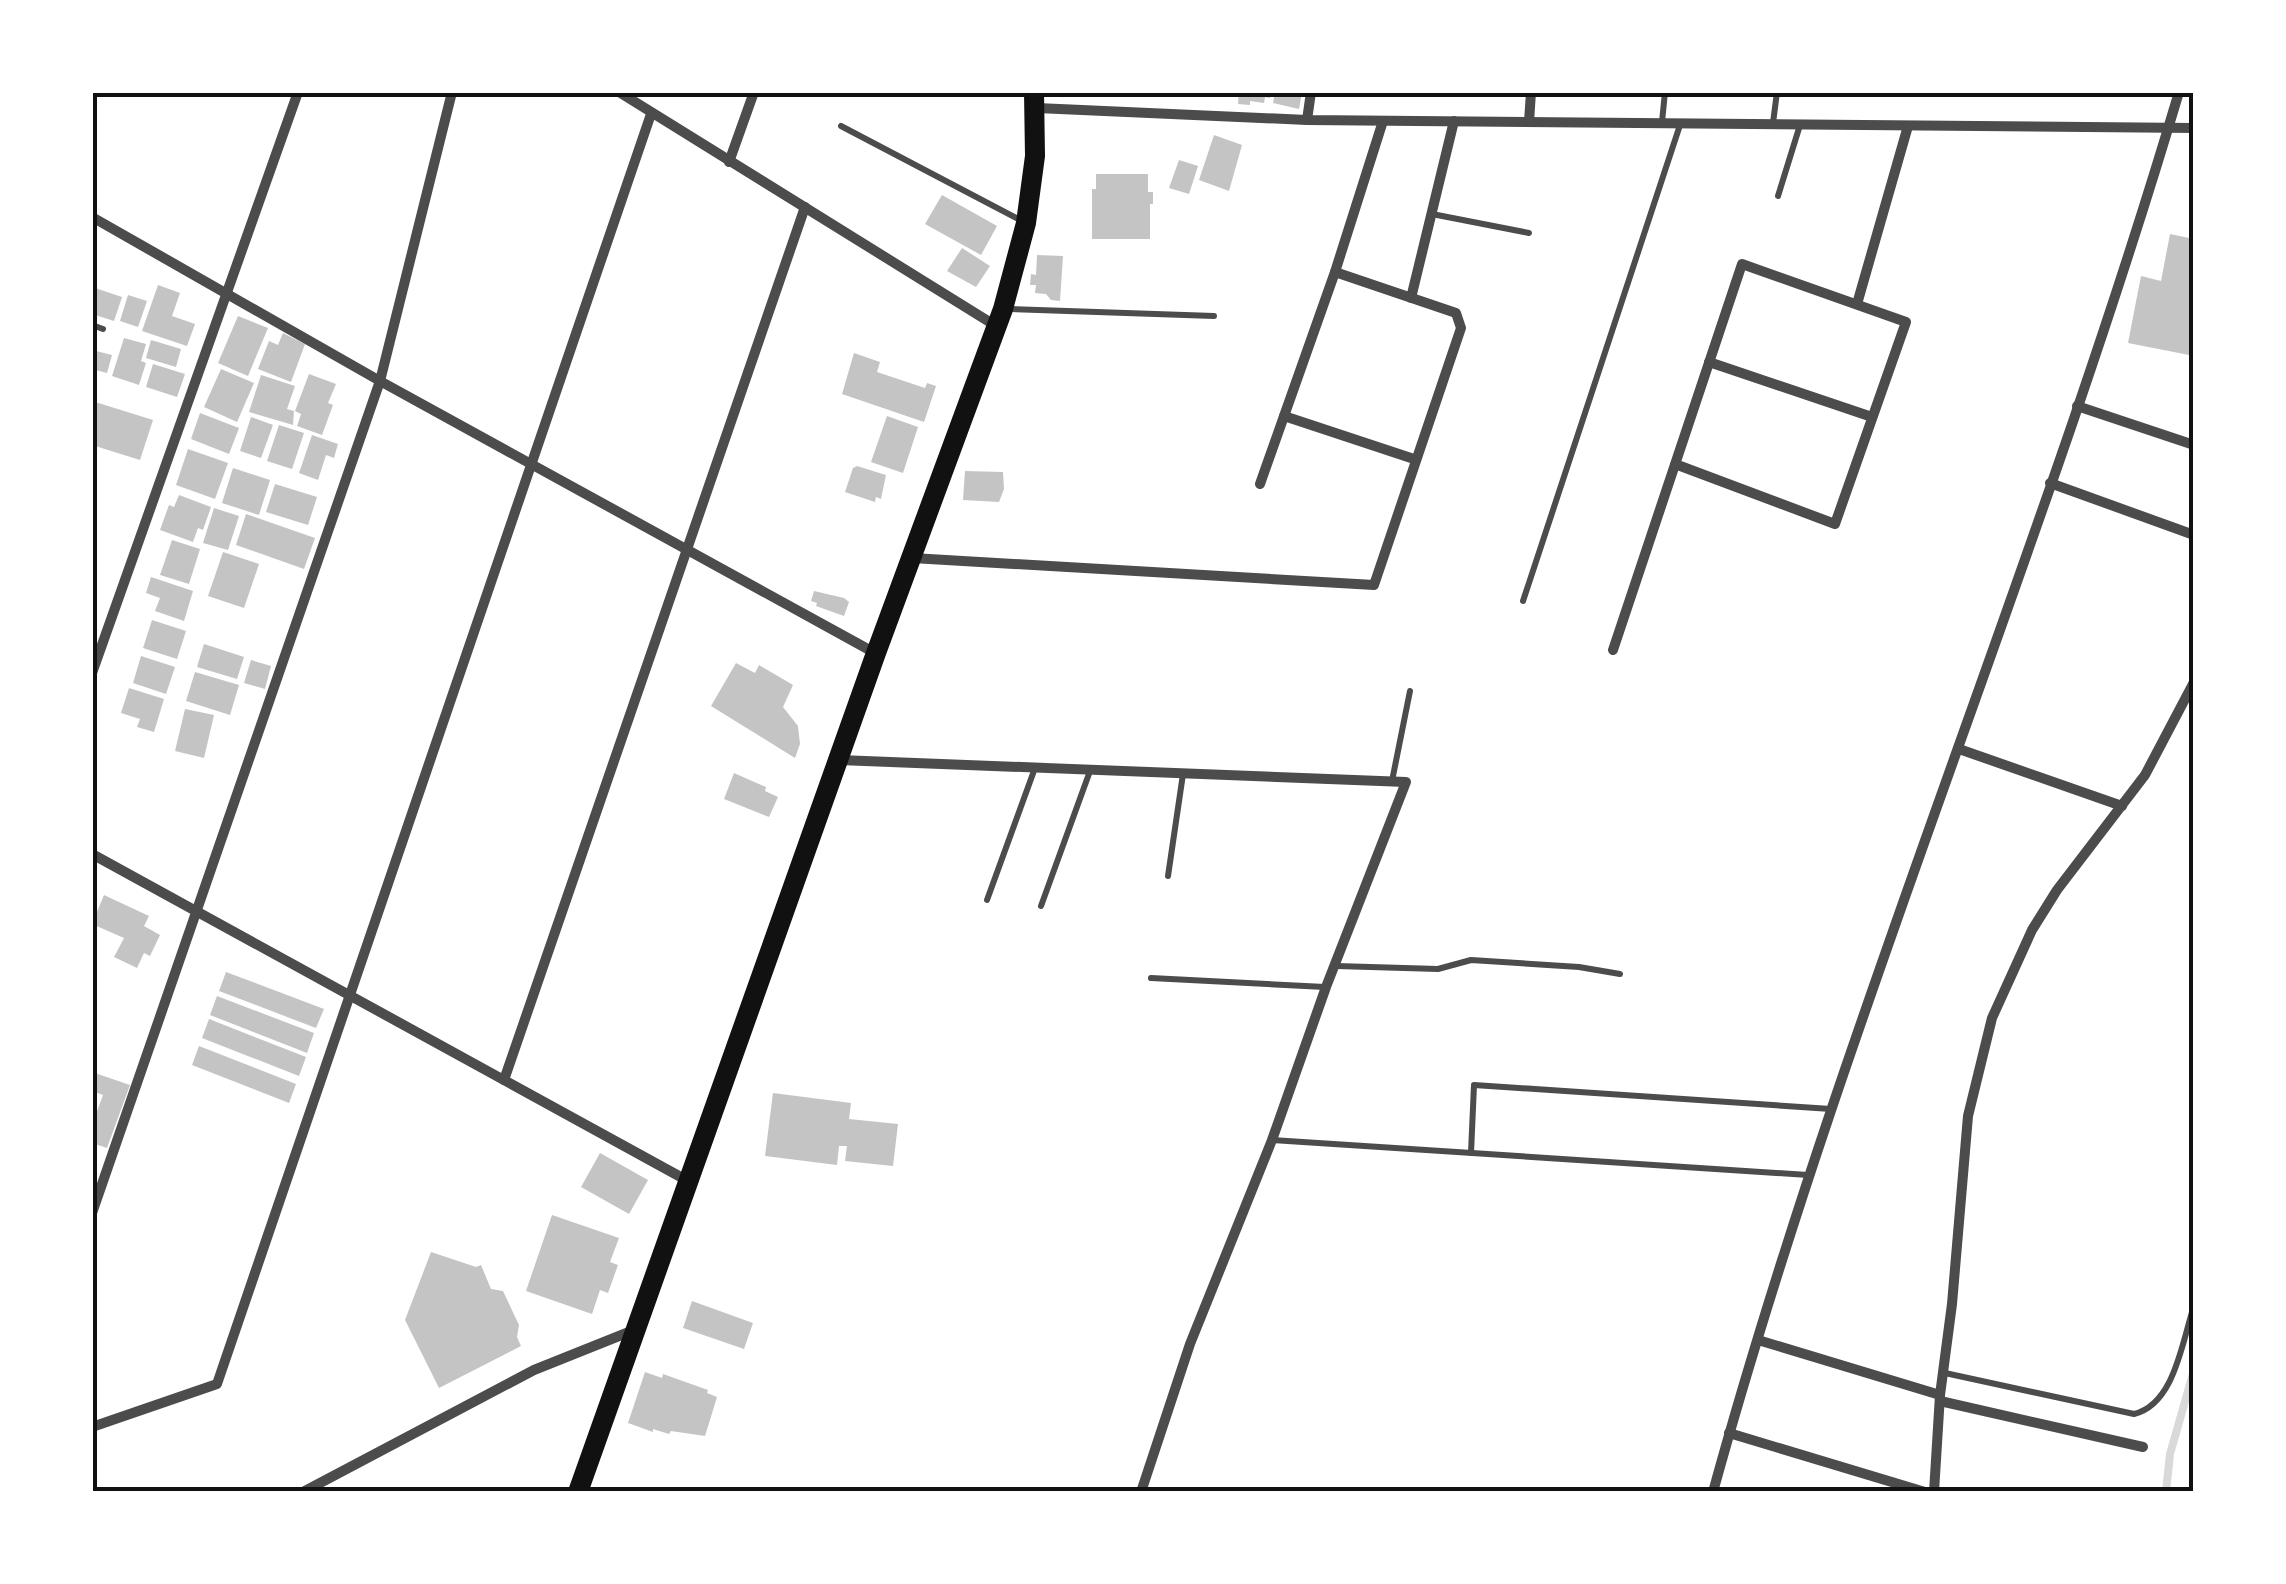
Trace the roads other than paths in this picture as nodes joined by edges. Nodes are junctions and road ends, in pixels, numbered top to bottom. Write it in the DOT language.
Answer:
graph roads {
  1 [pos="298,92"];
  2 [pos="452,92"];
  3 [pos="754,92"];
  4 [pos="1312,92"];
  5 [pos="1531,92"];
  6 [pos="1665,92"];
  7 [pos="1777,92"];
  8 [pos="2179,92"];
  9 [pos="624,94"];
  10 [pos="1036,100"];
  11 [pos="651,114"];
  12 [pos="1307,120"];
  13 [pos="1383,120"];
  14 [pos="1454,121"];
  15 [pos="1529,122"];
  16 [pos="1662,123"];
  17 [pos="1773,124"];
  18 [pos="1680,125"];
  19 [pos="1800,125"];
  20 [pos="841,126"];
  21 [pos="1908,126"];
  22 [pos="2168,128"];
  23 [pos="2194,128"];
  24 [pos="729,162"];
  25 [pos="1778,196"];
  26 [pos="805,207"];
  27 [pos="1431,214"];
  28 [pos="92,217"];
  29 [pos="1026,223"];
  30 [pos="1529,233"];
  31 [pos="1335,272"];
  32 [pos="227,294"];
  33 [pos="1411,298"];
  34 [pos="1857,304"];
  35 [pos="1214,316"];
  36 [pos="999,318"];
  37 [pos="92,326"];
  38 [pos="102,329"];
  39 [pos="1709,362"];
  40 [pos="380,381"];
  41 [pos="2077,406"];
  42 [pos="1284,416"];
  43 [pos="1872,417"];
  44 [pos="2194,445"];
  45 [pos="1414,459"];
  46 [pos="534,463"];
  47 [pos="1675,464"];
  48 [pos="2050,483"];
  49 [pos="1260,484"];
  50 [pos="2194,534"];
  51 [pos="688,551"];
  52 [pos="912,558"];
  53 [pos="1523,601"];
  54 [pos="1613,650"];
  55 [pos="876,653"];
  56 [pos="92,673"];
  57 [pos="2194,682"];
  58 [pos="1410,691"];
  59 [pos="1959,749"];
  60 [pos="839,760"];
  61 [pos="1035,768"];
  62 [pos="1090,770"];
  63 [pos="1183,773"];
  64 [pos="1392,781"];
  65 [pos="2122,806"];
  66 [pos="92,854"];
  67 [pos="1168,876"];
  68 [pos="986,900"];
  69 [pos="1040,906"];
  70 [pos="196,912"];
  71 [pos="1334,966"];
  72 [pos="1620,974"];
  73 [pos="1151,978"];
  74 [pos="1326,987"];
  75 [pos="350,996"];
  76 [pos="504,1080"];
  77 [pos="1830,1109"];
  78 [pos="1272,1140"];
  79 [pos="1471,1152"];
  80 [pos="1808,1175"];
  81 [pos="688,1182"];
  82 [pos="92,1213"];
  83 [pos="2194,1306"];
  84 [pos="636,1329"];
  85 [pos="1758,1340"];
  86 [pos="1945,1373"];
  87 [pos="1940,1398"];
  88 [pos="92,1426"];
  89 [pos="1730,1433"];
  90 [pos="2142,1446"];
  91 [pos="303,1492"];
  92 [pos="578,1492"];
  93 [pos="1141,1492"];
  94 [pos="1714,1492"];
  95 [pos="1925,1492"];
  96 [pos="1934,1492"];
  1 -- 32 [label="street"];
  2 -- 40 [label="street"];
  3 -- 24 [label="street"];
  4 -- 12 [label="street"];
  5 -- 15 [label="street"];
  6 -- 16 [label="lane"];
  7 -- 17 [label="lane"];
  8 -- 22 [label="street"];
  9 -- 11 [label="street"];
  10 -- 12 [label="street"];
  10 -- 29 [label="main road"];
  11 -- 24 [label="street"];
  11 -- 46 [label="street"];
  12 -- 13 [label="street"];
  13 -- 14 [label="street"];
  13 -- 31 [label="street"];
  14 -- 15 [label="street"];
  14 -- 27 [label="street"];
  15 -- 16 [label="street"];
  16 -- 18 [label="street"];
  17 -- 18 [label="street"];
  17 -- 19 [label="street"];
  18 -- 53 [label="lane"];
  19 -- 21 [label="street"];
  19 -- 25 [label="lane"];
  20 -- 29 [label="lane"];
  21 -- 22 [label="street"];
  21 -- 34 [label="street"];
  22 -- 23 [label="street"];
  22 -- 41 [label="street"];
  24 -- 26 [label="street"];
  26 -- 36 [label="street"];
  26 -- 51 [label="street"];
  27 -- 30 [label="lane"];
  27 -- 33 [label="street"];
  28 -- 32 [label="street"];
  29 -- 36 [label="main road"];
  31 -- 33 [label="street"];
  31 -- 42 [label="street"];
  32 -- 40 [label="street"];
  32 -- 56 [label="street"];
  33 -- 45 [label="street"];
  34 -- 39 [label="street"];
  34 -- 43 [label="street"];
  35 -- 36 [label="lane"];
  36 -- 52 [label="main road"];
  37 -- 38 [label="lane"];
  39 -- 43 [label="street"];
  39 -- 47 [label="street"];
  40 -- 46 [label="street"];
  40 -- 70 [label="street"];
  41 -- 44 [label="street"];
  41 -- 48 [label="street"];
  42 -- 45 [label="street"];
  42 -- 49 [label="street"];
  43 -- 47 [label="street"];
  45 -- 52 [label="street"];
  46 -- 51 [label="street"];
  46 -- 75 [label="street"];
  47 -- 54 [label="street"];
  48 -- 50 [label="street"];
  48 -- 59 [label="street"];
  51 -- 55 [label="street"];
  51 -- 76 [label="street"];
  52 -- 55 [label="main road"];
  55 -- 60 [label="main road"];
  57 -- 65 [label="street"];
  58 -- 64 [label="lane"];
  59 -- 65 [label="street"];
  59 -- 77 [label="street"];
  60 -- 61 [label="street"];
  60 -- 81 [label="main road"];
  61 -- 62 [label="street"];
  61 -- 68 [label="lane"];
  62 -- 63 [label="street"];
  62 -- 69 [label="lane"];
  63 -- 64 [label="street"];
  63 -- 67 [label="lane"];
  64 -- 71 [label="street"];
  65 -- 86 [label="street"];
  66 -- 70 [label="street"];
  70 -- 75 [label="street"];
  70 -- 82 [label="street"];
  71 -- 72 [label="lane"];
  71 -- 74 [label="street"];
  73 -- 74 [label="lane"];
  74 -- 78 [label="street"];
  75 -- 76 [label="street"];
  75 -- 88 [label="street"];
  76 -- 81 [label="street"];
  77 -- 79 [label="lane"];
  77 -- 80 [label="street"];
  78 -- 79 [label="lane"];
  78 -- 93 [label="street"];
  79 -- 80 [label="lane"];
  80 -- 85 [label="street"];
  81 -- 84 [label="main road"];
  83 -- 86 [label="lane"];
  84 -- 91 [label="street"];
  84 -- 92 [label="main road"];
  85 -- 87 [label="street"];
  85 -- 89 [label="street"];
  86 -- 87 [label="street"];
  87 -- 90 [label="street"];
  87 -- 96 [label="street"];
  89 -- 94 [label="street"];
  89 -- 95 [label="street"];
}
